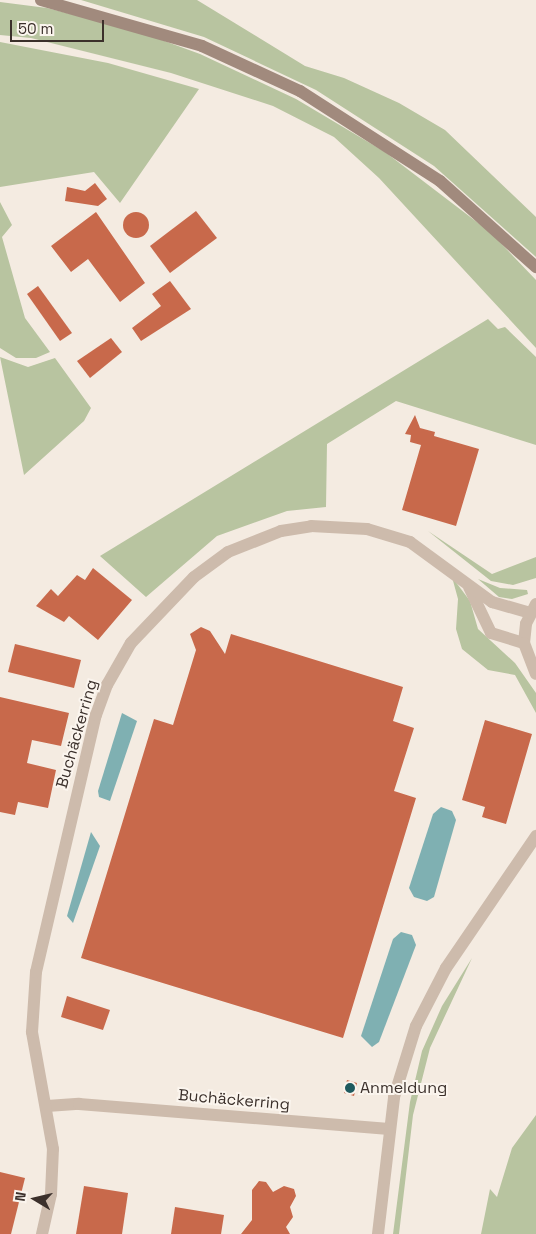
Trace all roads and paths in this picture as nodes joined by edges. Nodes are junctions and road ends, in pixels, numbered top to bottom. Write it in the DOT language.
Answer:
graph roads {
  1 [pos="41,0"];
  2 [pos="536,266"];
  3 [pos="466,582"];
  4 [pos="533,609"];
  5 [pos="524,643"];
  6 [pos="536,674"];
  7 [pos="536,836"];
  8 [pos="47,1106"];
  9 [pos="389,1130"];
  10 [pos="42,1234"];
  11 [pos="378,1234"];
  1 -- 2 [label="main road"];
  3 -- 4 [label="street, Buchäckerring"];
  3 -- 5 [label="street, Buchäckerring"];
  3 -- 8 [label="street, Buchäckerring"];
  4 -- 5 [label="street, Buchäckerring"];
  5 -- 6 [label="street"];
  7 -- 9 [label="street"];
  8 -- 9 [label="street, Buchäckerring"];
  8 -- 10 [label="street, Buchäckerring"];
  9 -- 11 [label="street"];
}
